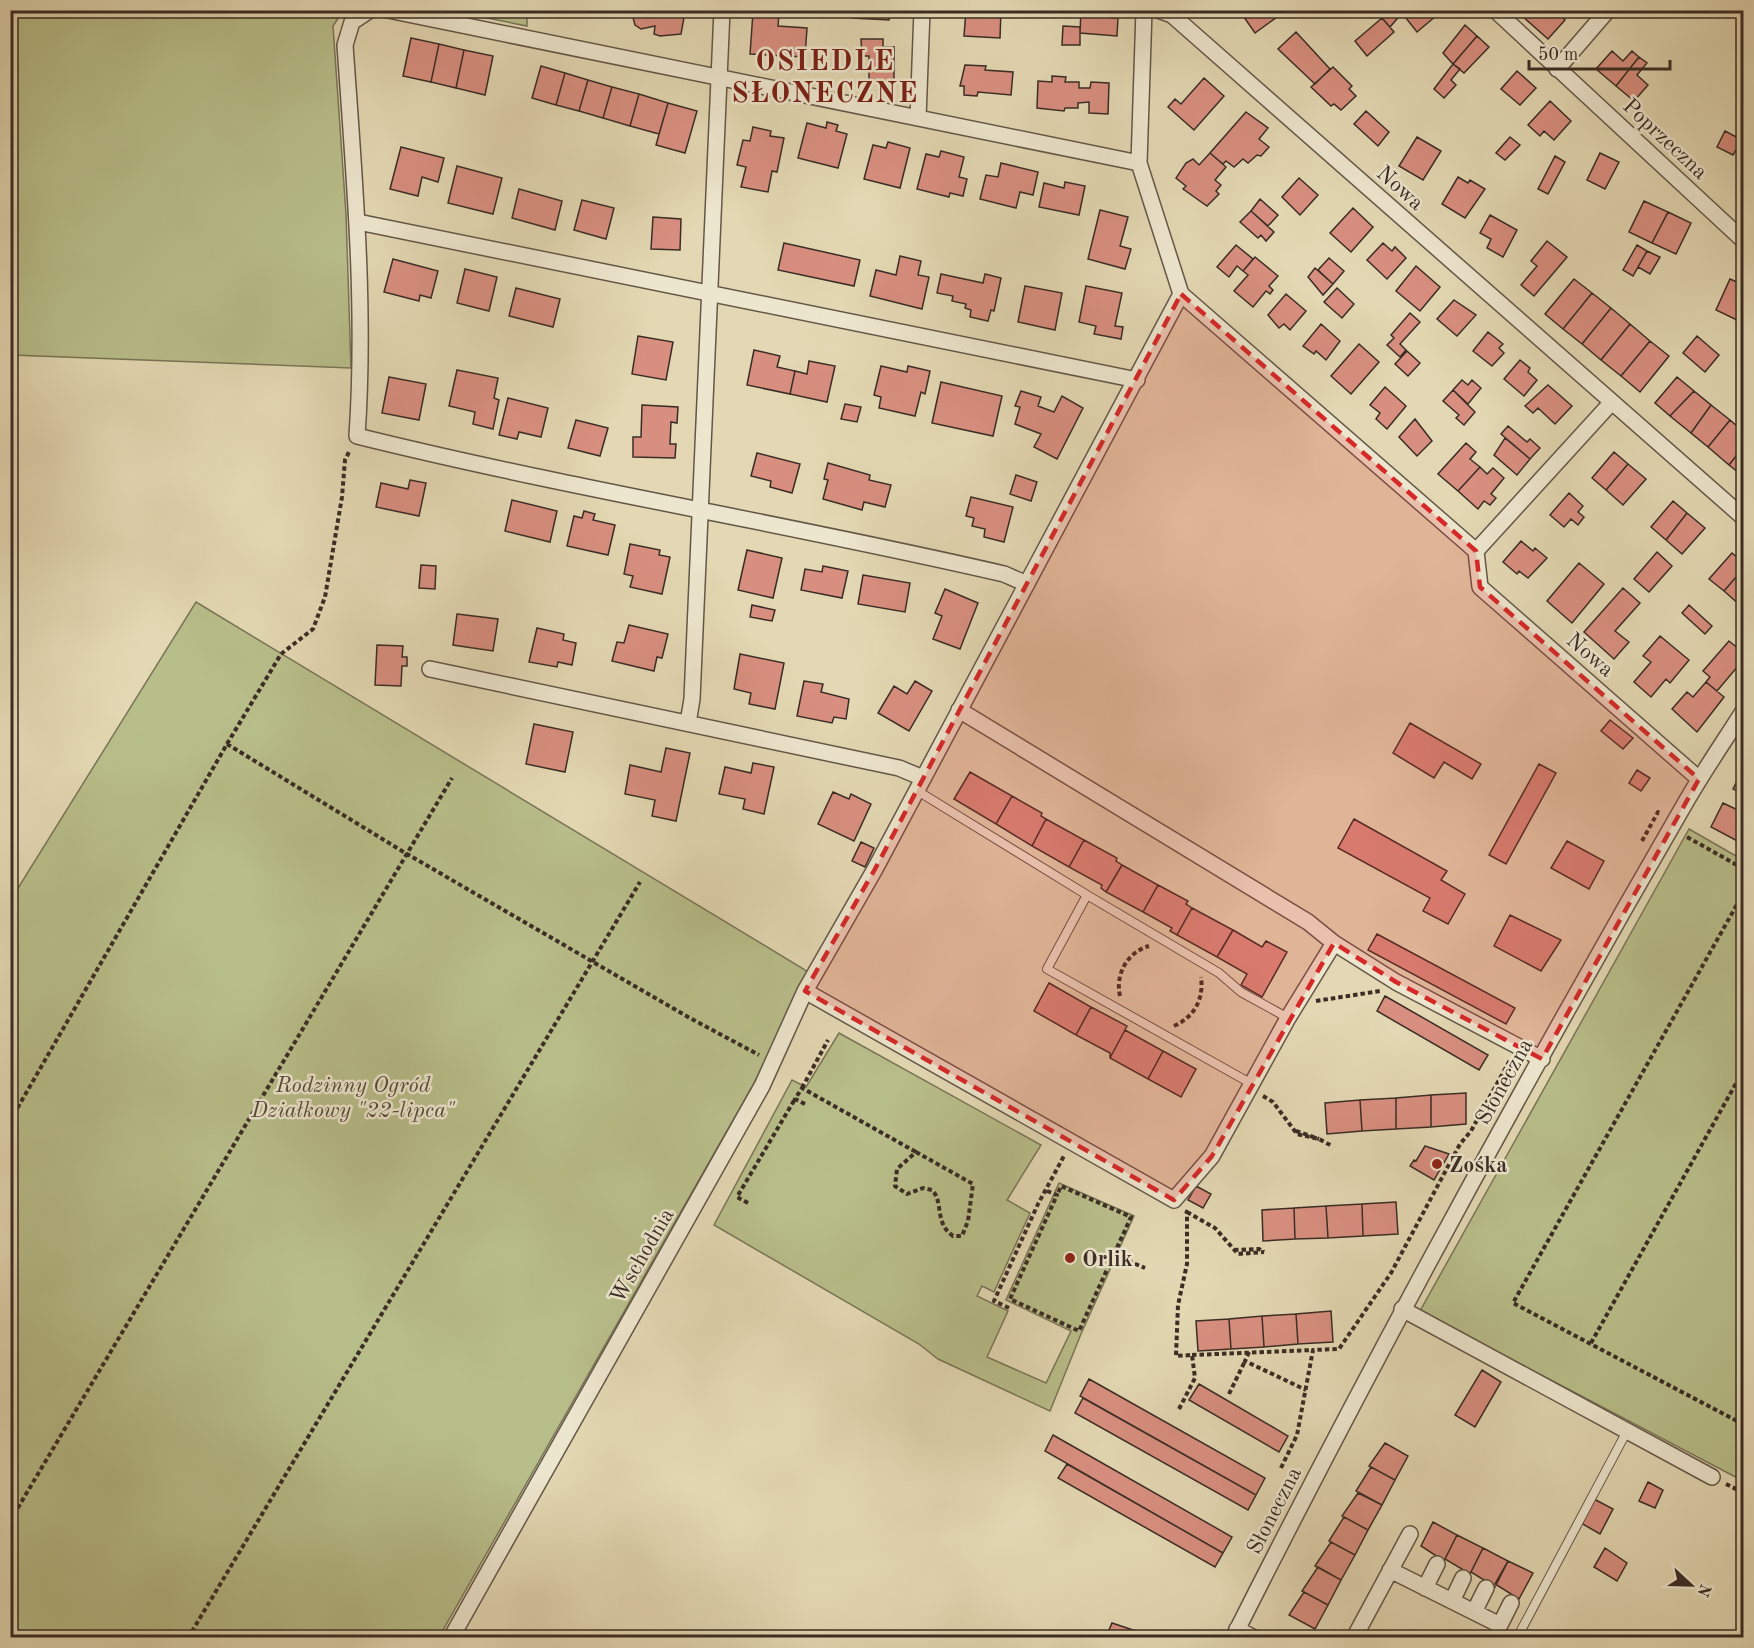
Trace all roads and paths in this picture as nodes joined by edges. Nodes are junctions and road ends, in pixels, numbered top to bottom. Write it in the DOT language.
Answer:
graph roads {
  1 [pos="370,10"];
  2 [pos="388,10"];
  3 [pos="722,10"];
  4 [pos="922,10"];
  5 [pos="1143,10"];
  6 [pos="1158,10"];
  7 [pos="1495,10"];
  8 [pos="1608,10"];
  9 [pos="1557,69"];
  10 [pos="719,78"];
  11 [pos="918,118"];
  12 [pos="1139,163"];
  13 [pos="358,222"];
  14 [pos="1743,241"];
  15 [pos="708,294"];
  16 [pos="1181,294"];
  17 [pos="1137,380"];
  18 [pos="1611,403"];
  19 [pos="357,436"];
  20 [pos="700,508"];
  21 [pos="1743,518"];
  22 [pos="1476,552"];
  23 [pos="1027,584"];
  24 [pos="430,669"];
  25 [pos="959,710"];
  26 [pos="1743,710"];
  27 [pos="688,723"];
  28 [pos="227,744"];
  29 [pos="452,778"];
  30 [pos="1700,779"];
  31 [pos="919,784"];
  32 [pos="1687,837"];
  33 [pos="407,854"];
  34 [pos="1743,869"];
  35 [pos="640,882"];
  36 [pos="1743,892"];
  37 [pos="1087,895"];
  38 [pos="1167,942"];
  39 [pos="1334,944"];
  40 [pos="593,961"];
  41 [pos="1200,962"];
  42 [pos="1396,982"];
  43 [pos="805,991"];
  44 [pos="1314,1002"];
  45 [pos="1126,1014"];
  46 [pos="1288,1018"];
  47 [pos="1155,1030"];
  48 [pos="828,1040"];
  49 [pos="1520,1048"];
  50 [pos="1542,1059"];
  51 [pos="774,1061"];
  52 [pos="1743,1069"];
  53 [pos="1250,1086"];
  54 [pos="802,1088"];
  55 [pos="795,1099"];
  56 [pos="805,1104"];
  57 [pos="10,1121"];
  58 [pos="1332,1146"];
  59 [pos="916,1152"];
  60 [pos="1062,1161"];
  61 [pos="1047,1191"];
  62 [pos="1057,1196"];
  63 [pos="748,1203"];
  64 [pos="1180,1207"];
  65 [pos="1187,1212"];
  66 [pos="1234,1250"];
  67 [pos="1121,1258"];
  68 [pos="1145,1268"];
  69 [pos="1009,1308"];
  70 [pos="1402,1309"];
  71 [pos="1591,1344"];
  72 [pos="1313,1350"];
  73 [pos="1249,1353"];
  74 [pos="1192,1356"];
  75 [pos="1245,1360"];
  76 [pos="1306,1390"];
  77 [pos="1229,1394"];
  78 [pos="1743,1409"];
  79 [pos="1179,1410"];
  80 [pos="1627,1431"];
  81 [pos="1281,1468"];
  82 [pos="1712,1477"];
  83 [pos="10,1521"];
  84 [pos="1410,1534"];
  85 [pos="1437,1564"];
  86 [pos="1390,1570"];
  87 [pos="1463,1578"];
  88 [pos="1425,1588"];
  89 [pos="1486,1588"];
  90 [pos="1452,1601"];
  91 [pos="1511,1603"];
  92 [pos="1474,1612"];
  93 [pos="1235,1633"];
  94 [pos="188,1638"];
  95 [pos="451,1638"];
  96 [pos="1254,1638"];
  97 [pos="1354,1638"];
  98 [pos="1517,1638"];
  1 -- 13 [label="street"];
  2 -- 10 [label="street"];
  3 -- 10 [label="street"];
  4 -- 11 [label="street"];
  5 -- 12 [label="street"];
  6 -- 18 [label="street, Nowa"];
  7 -- 9 [label="street, Poprzeczna"];
  8 -- 9 [label="street"];
  9 -- 14 [label="street, Poprzeczna"];
  10 -- 11 [label="street"];
  10 -- 15 [label="street"];
  11 -- 12 [label="street"];
  12 -- 16 [label="street"];
  13 -- 15 [label="street"];
  13 -- 19 [label="street"];
  15 -- 17 [label="street"];
  15 -- 20 [label="street"];
  16 -- 17 [label="street, Wschodnia"];
  16 -- 22 [label="street"];
  17 -- 23 [label="street, Wschodnia"];
  18 -- 21 [label="street, Nowa"];
  18 -- 22 [label="street"];
  19 -- 20 [label="street"];
  19 -- 28 [label="path"];
  20 -- 23 [label="street"];
  20 -- 27 [label="street"];
  22 -- 30 [label="street, Nowa"];
  23 -- 25 [label="street, Wschodnia"];
  24 -- 27 [label="street"];
  25 -- 31 [label="street, Wschodnia"];
  25 -- 39 [label="street"];
  26 -- 30 [label="street, Słoneczna"];
  27 -- 31 [label="street"];
  28 -- 33 [label="path"];
  28 -- 57 [label="path"];
  29 -- 33 [label="path"];
  30 -- 50 [label="street, Słoneczna"];
  31 -- 37 [label="lane"];
  31 -- 43 [label="street, Wschodnia"];
  32 -- 34 [label="path"];
  33 -- 40 [label="path"];
  33 -- 83 [label="path"];
  35 -- 40 [label="path"];
  36 -- 71 [label="path"];
  37 -- 38 [label="lane"];
  37 -- 45 [label="lane"];
  38 -- 41 [label="lane"];
  38 -- 45 [label="path"];
  39 -- 42 [label="street"];
  39 -- 46 [label="street"];
  40 -- 51 [label="path"];
  40 -- 94 [label="path"];
  41 -- 46 [label="lane"];
  41 -- 47 [label="path"];
  42 -- 44 [label="path"];
  42 -- 49 [label="street"];
  43 -- 51 [label="street, Wschodnia"];
  43 -- 53 [label="street"];
  45 -- 47 [label="lane"];
  46 -- 53 [label="street"];
  47 -- 53 [label="lane"];
  48 -- 54 [label="path"];
  49 -- 50 [label="street"];
  49 -- 72 [label="path"];
  50 -- 70 [label="street, Słoneczna"];
  51 -- 95 [label="street, Wschodnia"];
  52 -- 71 [label="path"];
  53 -- 58 [label="path"];
  54 -- 55 [label="path"];
  54 -- 59 [label="path"];
  55 -- 56 [label="path"];
  55 -- 63 [label="path"];
  59 -- 59 [label="path"];
  60 -- 61 [label="path"];
  61 -- 62 [label="path"];
  61 -- 69 [label="path"];
  62 -- 62 [label="path"];
  64 -- 65 [label="path"];
  65 -- 66 [label="path"];
  65 -- 74 [label="path"];
  66 -- 66 [label="path"];
  67 -- 68 [label="path"];
  70 -- 80 [label="street"];
  70 -- 93 [label="street, Słoneczna"];
  71 -- 78 [label="path"];
  72 -- 73 [label="path"];
  72 -- 76 [label="path"];
  73 -- 74 [label="path"];
  73 -- 75 [label="path"];
  74 -- 79 [label="path"];
  75 -- 76 [label="path"];
  75 -- 77 [label="path"];
  76 -- 81 [label="path"];
  80 -- 82 [label="street"];
  80 -- 98 [label="lane"];
  84 -- 86 [label="street"];
  85 -- 88 [label="street"];
  86 -- 88 [label="street"];
  86 -- 97 [label="street"];
  87 -- 90 [label="street"];
  88 -- 90 [label="street"];
  89 -- 92 [label="street"];
  90 -- 92 [label="street"];
  91 -- 92 [label="street"];
  93 -- 96 [label="street"];
}
